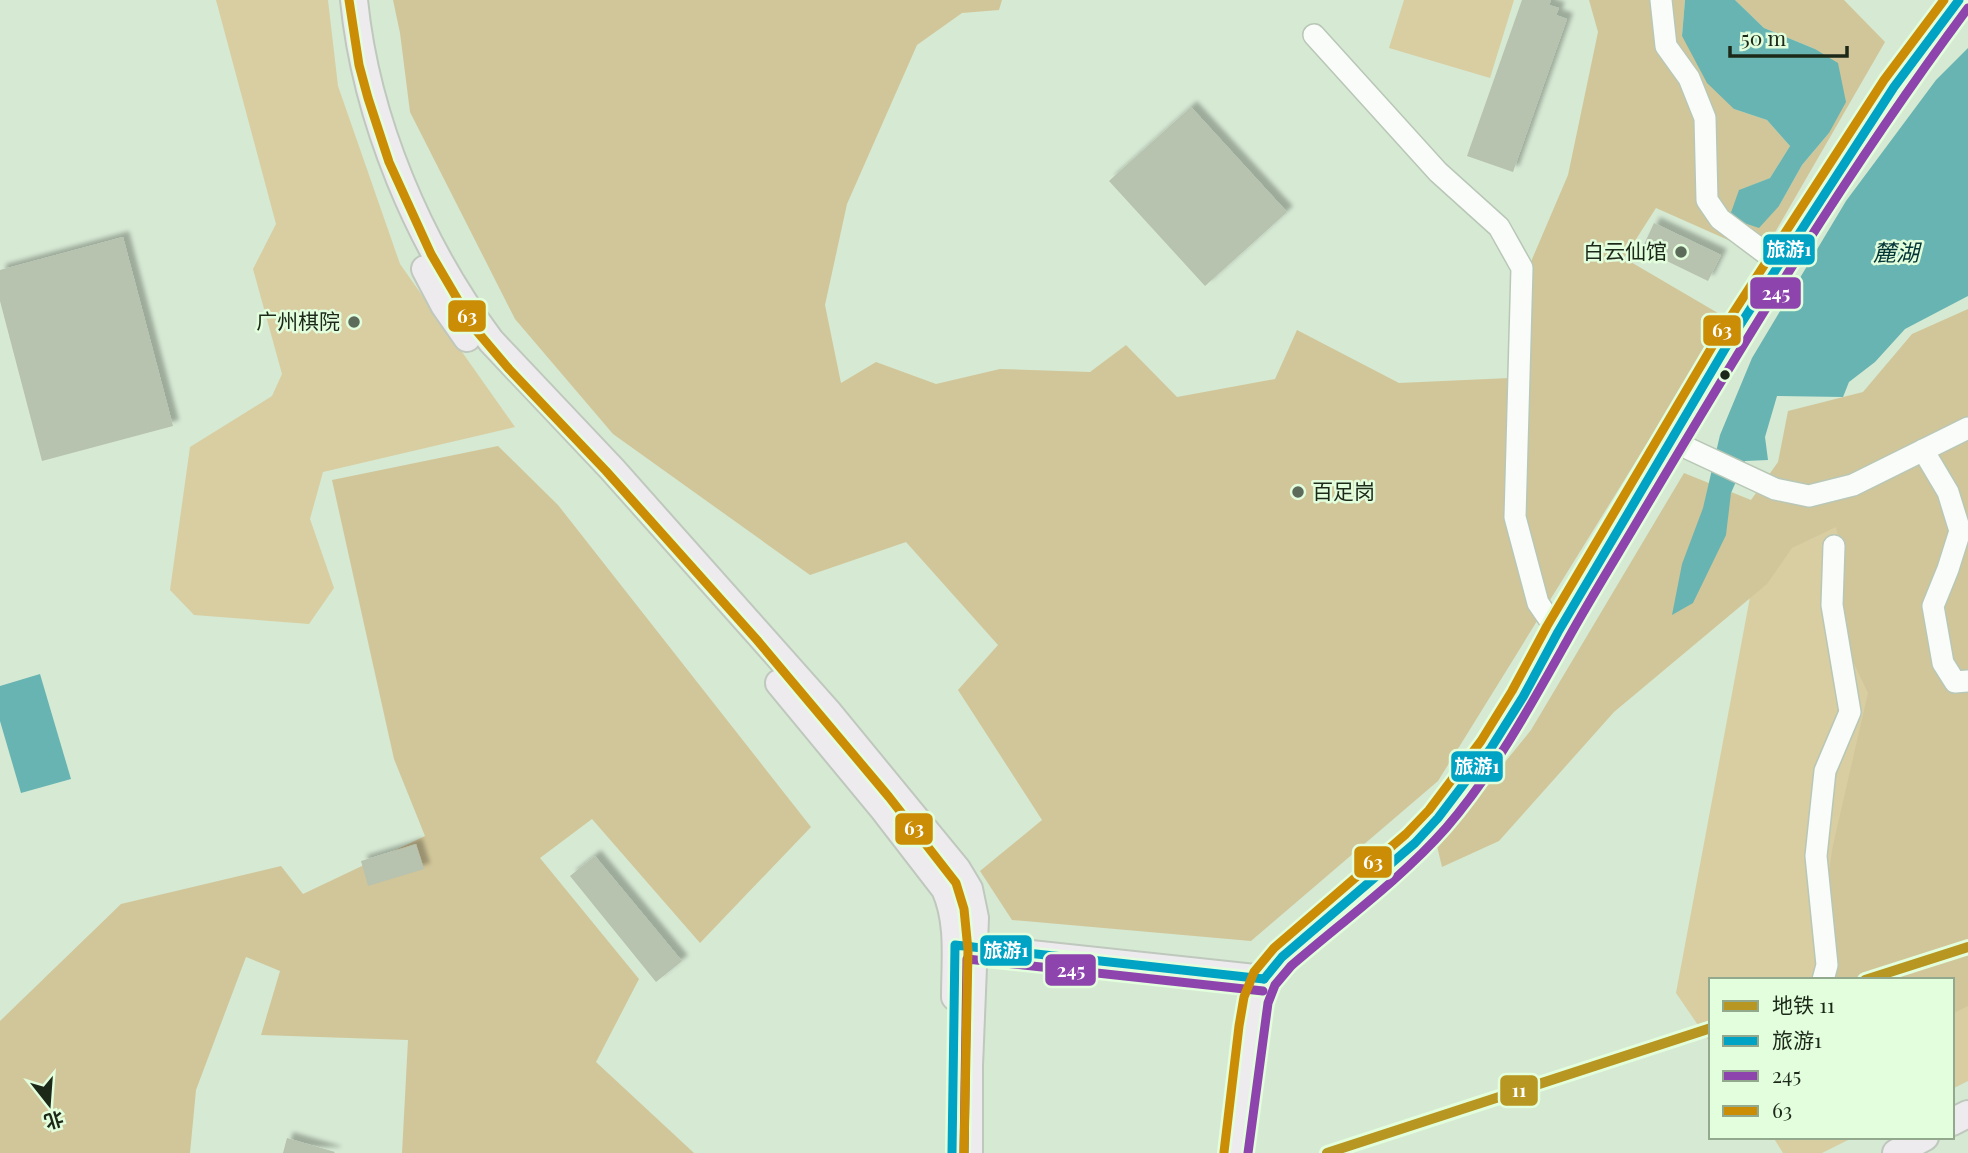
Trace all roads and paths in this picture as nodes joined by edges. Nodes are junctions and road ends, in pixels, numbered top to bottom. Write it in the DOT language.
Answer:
graph roads {
  1 [pos="337,0"];
  2 [pos="355,0"];
  3 [pos="1661,0"];
  4 [pos="1959,0"];
  5 [pos="1314,35"];
  6 [pos="1780,264"];
  7 [pos="1968,428"];
  8 [pos="1670,440"];
  9 [pos="1923,450"];
  10 [pos="1834,546"];
  11 [pos="1558,632"];
  12 [pos="1968,681"];
  13 [pos="965,946"];
  14 [pos="1824,978"];
  15 [pos="1264,979"];
  16 [pos="1921,1139"];
  17 [pos="953,1153"];
  18 [pos="969,1153"];
  19 [pos="1236,1153"];
  20 [pos="1896,1153"];
  1 -- 13 [label="main road"];
  2 -- 13 [label="main road"];
  3 -- 6 [label="street"];
  4 -- 6 [label="main road"];
  5 -- 11 [label="street"];
  6 -- 8 [label="main road"];
  7 -- 9 [label="street"];
  8 -- 9 [label="street"];
  8 -- 11 [label="main road"];
  9 -- 12 [label="street"];
  10 -- 14 [label="street"];
  11 -- 15 [label="main road"];
  13 -- 15 [label="main road"];
  13 -- 17 [label="main road"];
  13 -- 18 [label="main road"];
  15 -- 19 [label="main road"];
  16 -- 20 [label="main road"];
}
